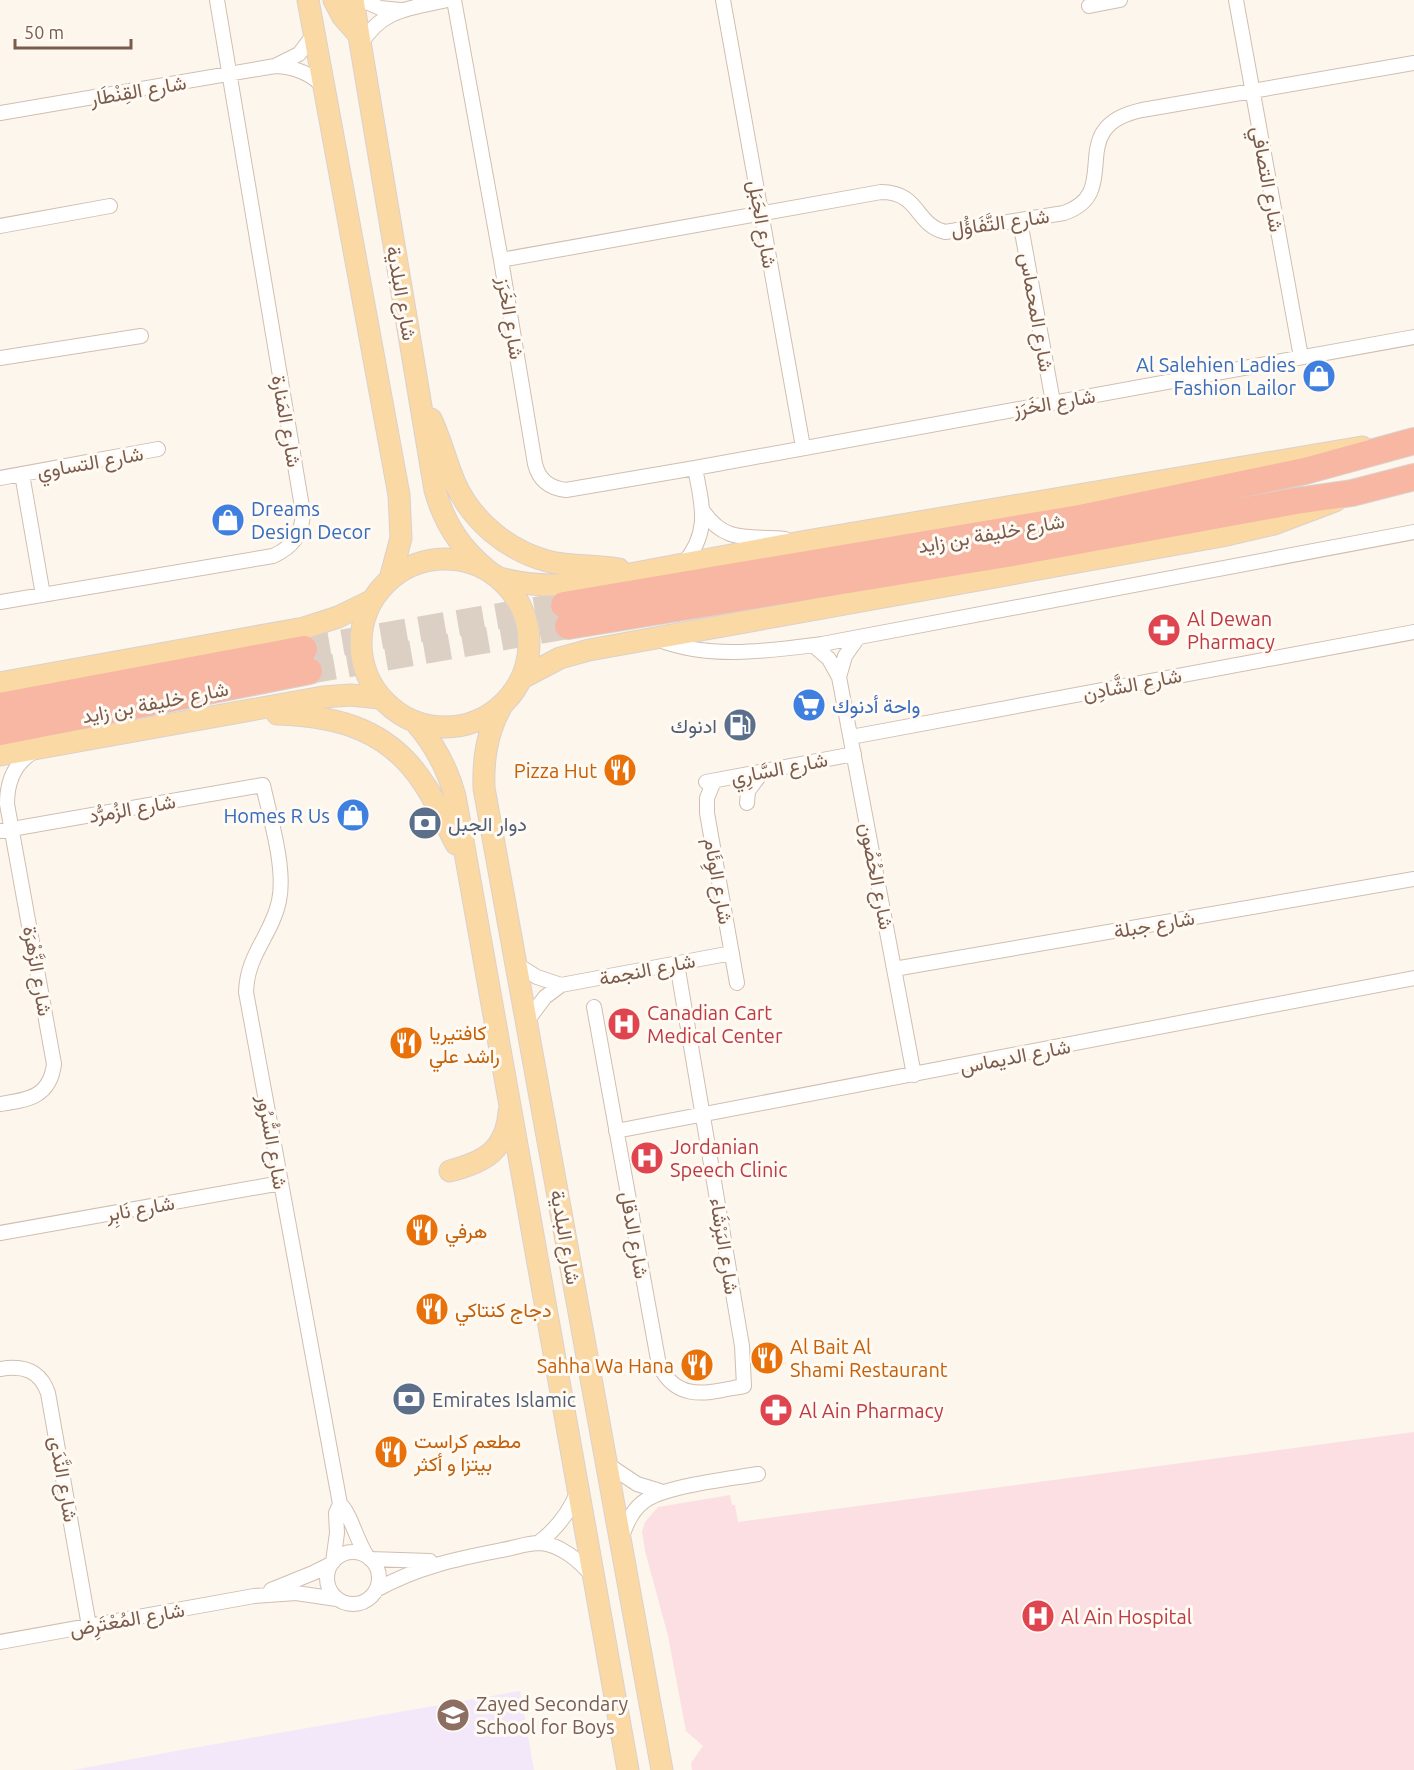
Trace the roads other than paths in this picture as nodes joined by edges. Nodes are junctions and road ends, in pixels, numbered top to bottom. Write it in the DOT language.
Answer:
graph roads {
  1 [pos="217,0"];
  2 [pos="308,0"];
  3 [pos="334,0"];
  4 [pos="353,0"];
  5 [pos="362,0"];
  6 [pos="448,0"];
  7 [pos="454,0"];
  8 [pos="723,0"];
  9 [pos="1120,0"];
  10 [pos="1236,0"];
  11 [pos="1089,6"];
  12 [pos="402,10"];
  13 [pos="315,33"];
  14 [pos="359,40"];
  15 [pos="1414,63"];
  16 [pos="275,66"];
  17 [pos="230,74"];
  18 [pos="325,87"];
  19 [pos="1252,91"];
  20 [pos="0,113"];
  21 [pos="110,206"];
  22 [pos="761,213"];
  23 [pos="1020,221"];
  24 [pos="0,226"];
  25 [pos="501,260"];
  26 [pos="141,336"];
  27 [pos="1414,337"];
  28 [pos="1301,357"];
  29 [pos="0,358"];
  30 [pos="420,401"];
  31 [pos="1053,402"];
  32 [pos="1406,444"];
  33 [pos="803,447"];
  34 [pos="158,449"];
  35 [pos="695,468"];
  36 [pos="22,474"];
  37 [pos="1414,477"];
  38 [pos="0,478"];
  39 [pos="1352,493"];
  40 [pos="703,511"];
  41 [pos="1414,532"];
  42 [pos="801,542"];
  43 [pos="683,564"];
  44 [pos="635,572"];
  45 [pos="493,574"];
  46 [pos="390,579"];
  47 [pos="43,595"];
  48 [pos="371,601"];
  49 [pos="0,602"];
  50 [pos="1414,632"];
  51 [pos="655,638"];
  52 [pos="857,639"];
  53 [pos="813,645"];
  54 [pos="839,677"];
  55 [pos="522,678"];
  56 [pos="0,683"];
  57 [pos="380,698"];
  58 [pos="0,706"];
  59 [pos="501,707"];
  60 [pos="240,712"];
  61 [pos="416,723"];
  62 [pos="0,732"];
  63 [pos="851,737"];
  64 [pos="39,748"];
  65 [pos="854,753"];
  66 [pos="0,755"];
  67 [pos="763,771"];
  68 [pos="714,780"];
  69 [pos="263,785"];
  70 [pos="4,798"];
  71 [pos="6,830"];
  72 [pos="467,866"];
  73 [pos="1414,879"];
  74 [pos="732,953"];
  75 [pos="516,964"];
  76 [pos="677,964"];
  77 [pos="894,969"];
  78 [pos="1414,978"];
  79 [pos="737,983"];
  80 [pos="561,985"];
  81 [pos="594,1007"];
  82 [pos="527,1021"];
  83 [pos="914,1075"];
  84 [pos="0,1104"];
  85 [pos="509,1105"];
  86 [pos="703,1114"];
  87 [pos="616,1131"];
  88 [pos="450,1171"];
  89 [pos="281,1182"];
  90 [pos="0,1233"];
  91 [pos="0,1369"];
  92 [pos="744,1386"];
  93 [pos="607,1464"];
  94 [pos="758,1474"];
  95 [pos="578,1491"];
  96 [pos="660,1491"];
  97 [pos="340,1504"];
  98 [pos="620,1540"];
  99 [pos="538,1543"];
  100 [pos="368,1557"];
  101 [pos="447,1561"];
  102 [pos="332,1563"];
  103 [pos="594,1578"];
  104 [pos="376,1590"];
  105 [pos="254,1596"];
  106 [pos="337,1599"];
  107 [pos="89,1626"];
  108 [pos="0,1642"];
  109 [pos="628,1770"];
  110 [pos="662,1770"];
  1 -- 17 [label="street, شارع المَنارة"];
  2 -- 13 [label="main road, شارع البلدية"];
  3 -- 14 [label="main road"];
  4 -- 14 [label="main road, شارع البلدية"];
  5 -- 12 [label="street"];
  6 -- 12 [label="street"];
  7 -- 25 [label="street, شارع الخَرَز"];
  8 -- 22 [label="street, شارع الجَبَل"];
  9 -- 11 [label="street"];
  10 -- 19 [label="street, شارع التصافي"];
  12 -- 14 [label="street"];
  13 -- 16 [label="street, شارع القِنْطَار"];
  13 -- 18 [label="main road, شارع البلدية"];
  14 -- 30 [label="main road, شارع البلدية"];
  15 -- 19 [label="street, شارع التَّفَاؤُل"];
  16 -- 17 [label="street, شارع القِنْطَار"];
  16 -- 18 [label="street, شارع القِنْطَار"];
  17 -- 20 [label="street, شارع القِنْطَار"];
  17 -- 47 [label="street, شارع المَنارة"];
  18 -- 46 [label="main road, شارع البلدية"];
  19 -- 23 [label="street, شارع التَّفَاؤُل"];
  19 -- 28 [label="street, شارع التصافي"];
  21 -- 24 [label="street"];
  22 -- 23 [label="street, شارع التَّفَاؤُل"];
  22 -- 25 [label="street, شارع التَّفَاؤُل"];
  22 -- 33 [label="street, شارع الجَبَل"];
  23 -- 31 [label="street, شارع المحماس"];
  25 -- 35 [label="street, شارع الخَرَز"];
  26 -- 29 [label="street"];
  27 -- 28 [label="street, شارع الخَرَز"];
  28 -- 31 [label="street, شارع الخَرَز"];
  30 -- 44 [label="main road"];
  30 -- 45 [label="main road, شارع البلدية"];
  31 -- 33 [label="street, شارع الخَرَز"];
  32 -- 39 [label="highway, شارع خليفة بن زايد"];
  32 -- 42 [label="main road"];
  33 -- 35 [label="street, شارع الخَرَز"];
  34 -- 36 [label="street, شارع التساوي"];
  35 -- 40 [label="street"];
  36 -- 38 [label="street, شارع التساوي"];
  36 -- 47 [label="street, شارع التساوي"];
  37 -- 39 [label="highway, شارع خليفة بن زايد"];
  39 -- 51 [label="main road"];
  40 -- 42 [label="street"];
  40 -- 43 [label="street"];
  41 -- 52 [label="street"];
  42 -- 43 [label="main road"];
  43 -- 44 [label="main road"];
  44 -- 45 [label="main road"];
  45 -- 46 [label="main road"];
  45 -- 55 [label="main road"];
  46 -- 48 [label="main road"];
  47 -- 49 [label="street, شارع المَنارة"];
  48 -- 56 [label="main road"];
  48 -- 57 [label="main road"];
  50 -- 63 [label="street, شارع الشَّادِن"];
  51 -- 53 [label="street"];
  51 -- 55 [label="main road"];
  52 -- 53 [label="street"];
  52 -- 54 [label="street"];
  53 -- 54 [label="street, شارع الحُصُون"];
  54 -- 63 [label="street, شارع الحُصُون"];
  55 -- 59 [label="main road"];
  57 -- 60 [label="main road"];
  57 -- 61 [label="main road"];
  58 -- 62 [label="highway, شارع خليفة بن زايد"];
  59 -- 61 [label="main road"];
  59 -- 75 [label="main road, شارع البلدية"];
  60 -- 64 [label="main road"];
  60 -- 72 [label="main road"];
  61 -- 72 [label="main road, شارع البلدية"];
  63 -- 65 [label="street, شارع الحُصُون"];
  64 -- 66 [label="main road"];
  64 -- 70 [label="street, شارع الزَّهْرَة"];
  65 -- 67 [label="street, شارع السَّارِي"];
  65 -- 77 [label="street, شارع الحُصُون"];
  67 -- 68 [label="street, شارع السَّارِي"];
  67 -- 68 [label="street"];
  68 -- 74 [label="street, شارع الوِئَام"];
  69 -- 71 [label="street, شارع الزُمرُّد"];
  69 -- 89 [label="street, شارع السُّرُور"];
  70 -- 71 [label="street, شارع الزَّهْرَة"];
  71 -- 84 [label="street, شارع الزَّهْرَة"];
  72 -- 85 [label="main road, شارع البلدية"];
  73 -- 77 [label="street, شارع جبلة"];
  74 -- 76 [label="street, شارع النجمة"];
  74 -- 79 [label="street, شارع الوِئَام"];
  75 -- 80 [label="street"];
  75 -- 82 [label="main road, شارع البلدية"];
  76 -- 80 [label="street, شارع النجمة"];
  76 -- 86 [label="street, شارع البَرْشَاء"];
  77 -- 83 [label="street, شارع الحُصُون"];
  78 -- 83 [label="street, شارع الديماس"];
  80 -- 82 [label="street"];
  81 -- 87 [label="street, شارع الدقل"];
  82 -- 93 [label="main road, شارع البلدية"];
  83 -- 86 [label="street, شارع الديماس"];
  85 -- 88 [label="main road"];
  85 -- 95 [label="main road, شارع البلدية"];
  86 -- 87 [label="street, شارع الديماس"];
  86 -- 92 [label="street, شارع البَرْشَاء"];
  87 -- 92 [label="street, شارع الدقل"];
  89 -- 90 [label="street, شارع نَابِر"];
  89 -- 97 [label="street, شارع السُّرُور"];
  91 -- 107 [label="street, شارع النَّدَى"];
  93 -- 96 [label="street"];
  93 -- 98 [label="main road, شارع البلدية"];
  94 -- 96 [label="street"];
  95 -- 99 [label="street"];
  95 -- 103 [label="main road, شارع البلدية"];
  96 -- 98 [label="street"];
  97 -- 100 [label="street, شارع السُّرُور"];
  97 -- 102 [label="street, شارع السُّرُور"];
  98 -- 110 [label="main road, شارع البلدية"];
  99 -- 101 [label="street"];
  99 -- 103 [label="street"];
  100 -- 101 [label="street"];
  100 -- 102 [label="street"];
  100 -- 104 [label="street"];
  101 -- 104 [label="street"];
  102 -- 105 [label="street, شارع المُعْتَرِض"];
  102 -- 106 [label="street"];
  103 -- 109 [label="main road, شارع البلدية"];
  104 -- 106 [label="street"];
  105 -- 106 [label="street, شارع المُعْتَرِض"];
  105 -- 107 [label="street, شارع المُعْتَرِض"];
  107 -- 108 [label="street, شارع المُعْتَرِض"];
}
